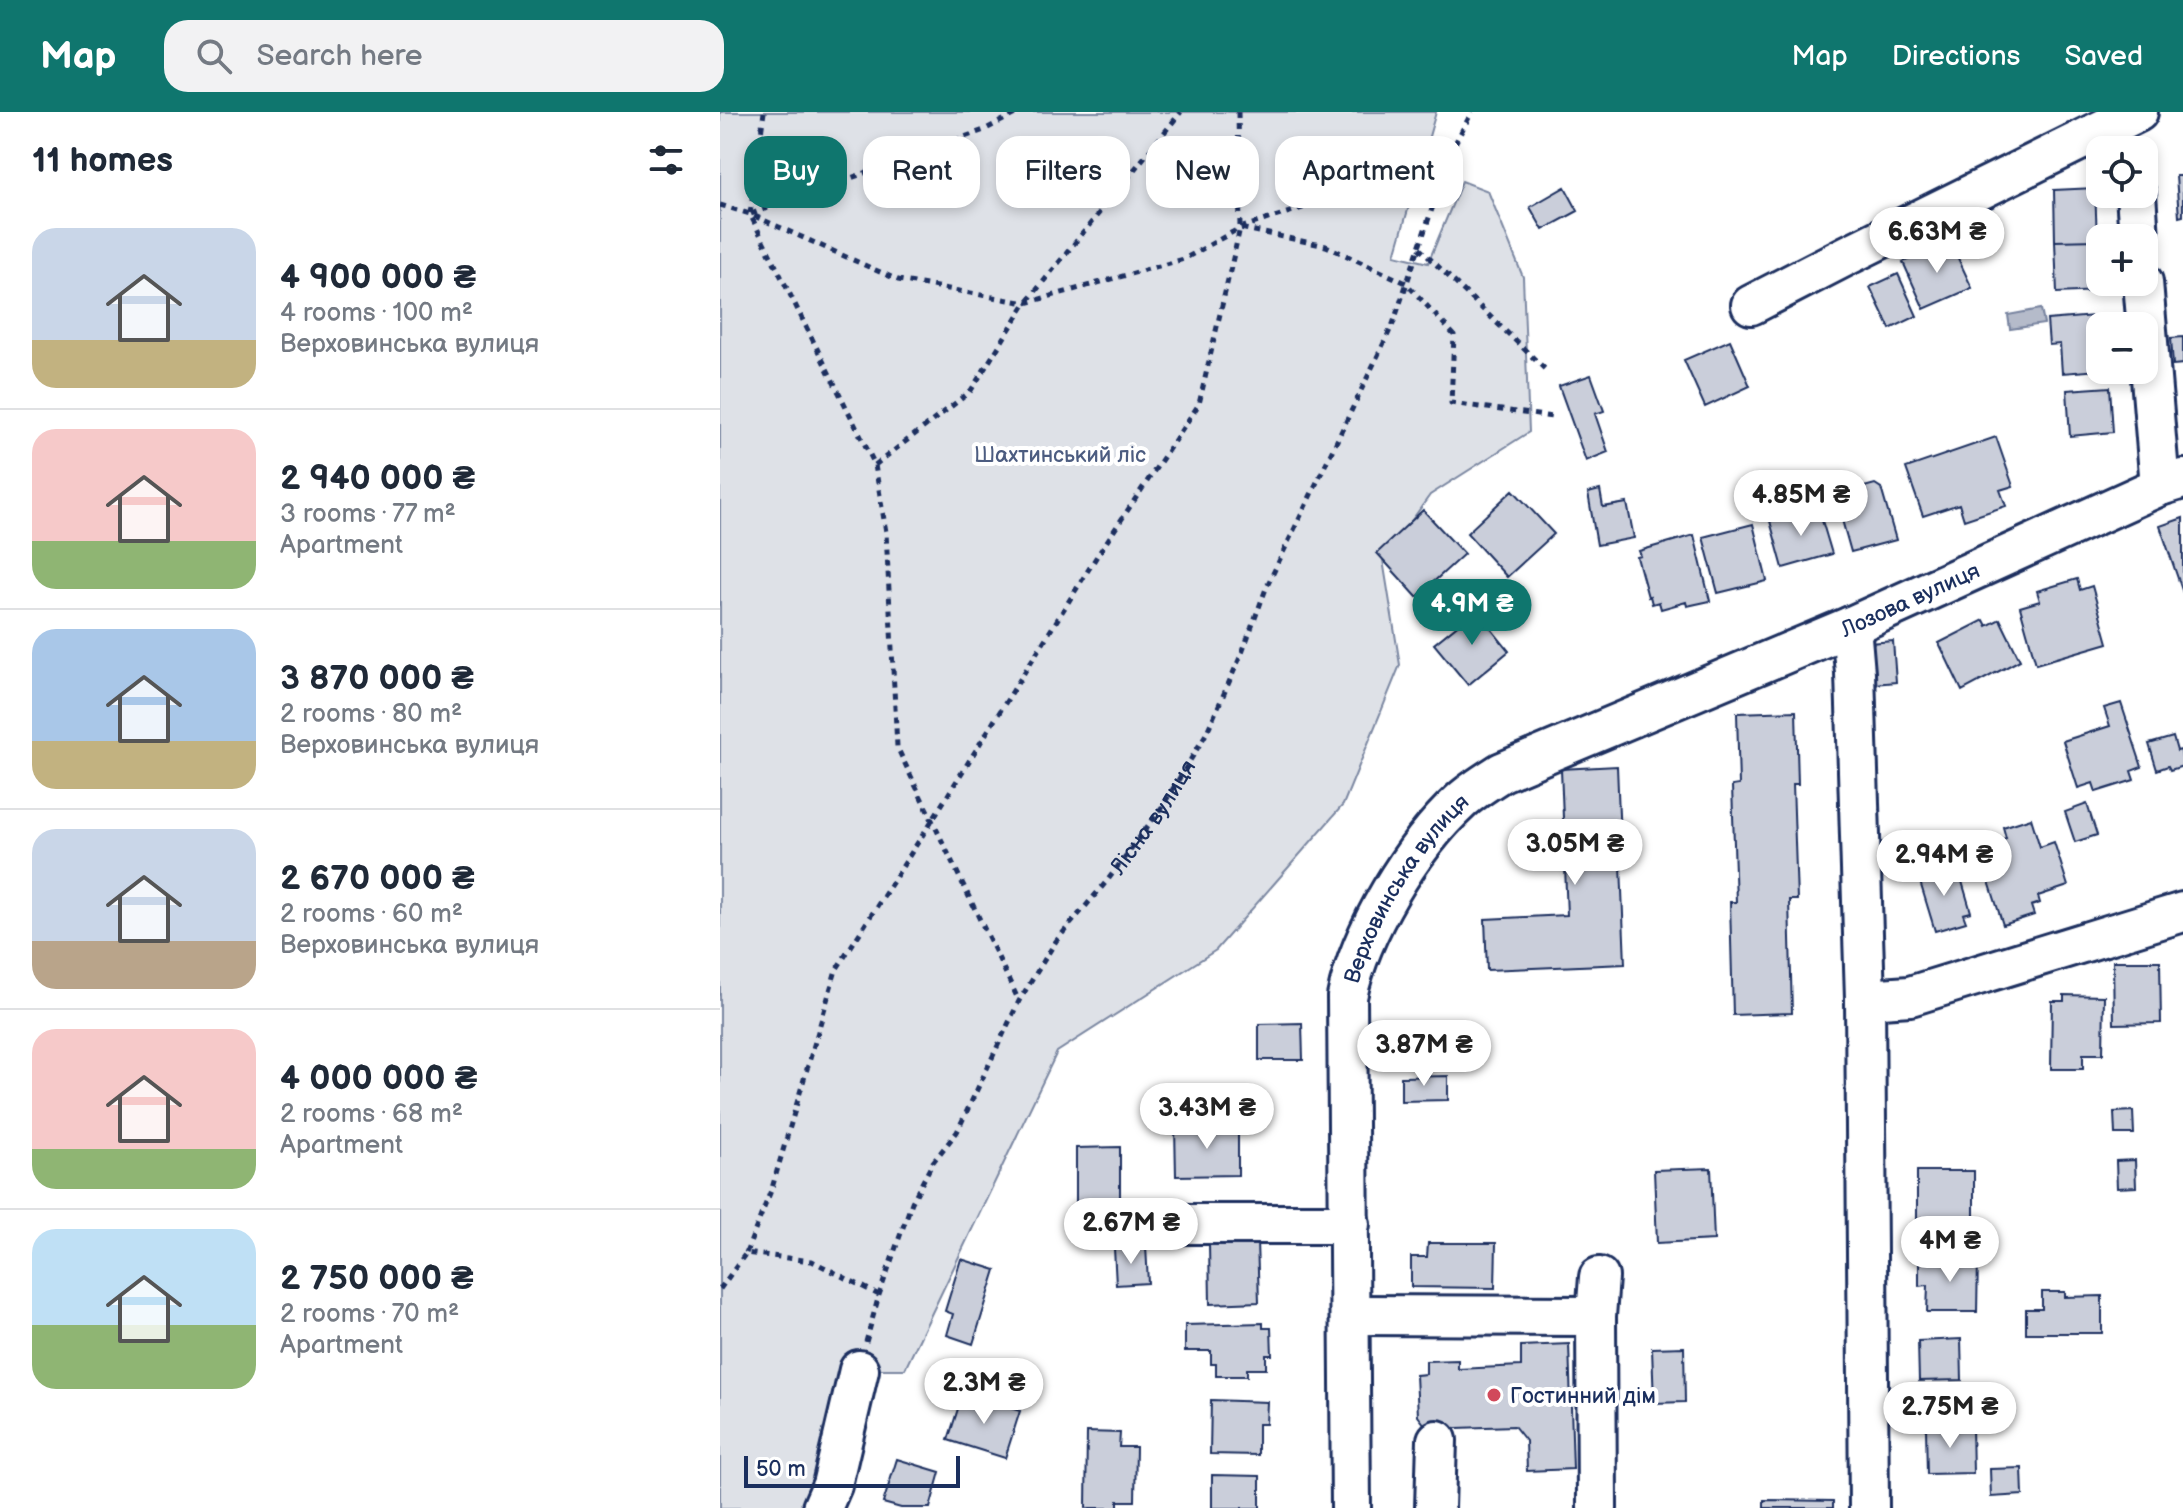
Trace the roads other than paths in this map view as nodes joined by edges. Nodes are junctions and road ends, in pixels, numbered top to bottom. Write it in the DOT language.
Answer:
graph roads {
  1 [pos="2132,123"];
  2 [pos="2145,296"];
  3 [pos="1751,305"];
  4 [pos="2171,483"];
  5 [pos="1851,626"];
  6 [pos="1634,717"];
  7 [pos="2183,912"];
  8 [pos="1865,999"];
  9 [pos="1170,1224"];
  10 [pos="1350,1224"];
  11 [pos="1599,1277"];
  12 [pos="1350,1315"];
  13 [pos="1596,1316"];
  14 [pos="859,1370"];
  15 [pos="1437,1440"];
  16 [pos="822,1508"];
  17 [pos="1351,1508"];
  18 [pos="1435,1508"];
  19 [pos="1597,1508"];
  20 [pos="1869,1508"];
  1 -- 3 [label="street"];
  2 -- 4 [label="street"];
  4 -- 5 [label="street, Лозова вулиця"];
  5 -- 6 [label="street, Лозова вулиця"];
  5 -- 8 [label="street"];
  6 -- 10 [label="street, Верховинська вулиця"];
  7 -- 8 [label="street"];
  8 -- 20 [label="street"];
  9 -- 10 [label="street"];
  10 -- 12 [label="street, Верховинська вулиця"];
  11 -- 13 [label="street"];
  12 -- 13 [label="street"];
  12 -- 17 [label="street, Верховинська вулиця"];
  13 -- 19 [label="street"];
  14 -- 16 [label="street"];
  15 -- 18 [label="street"];
}
